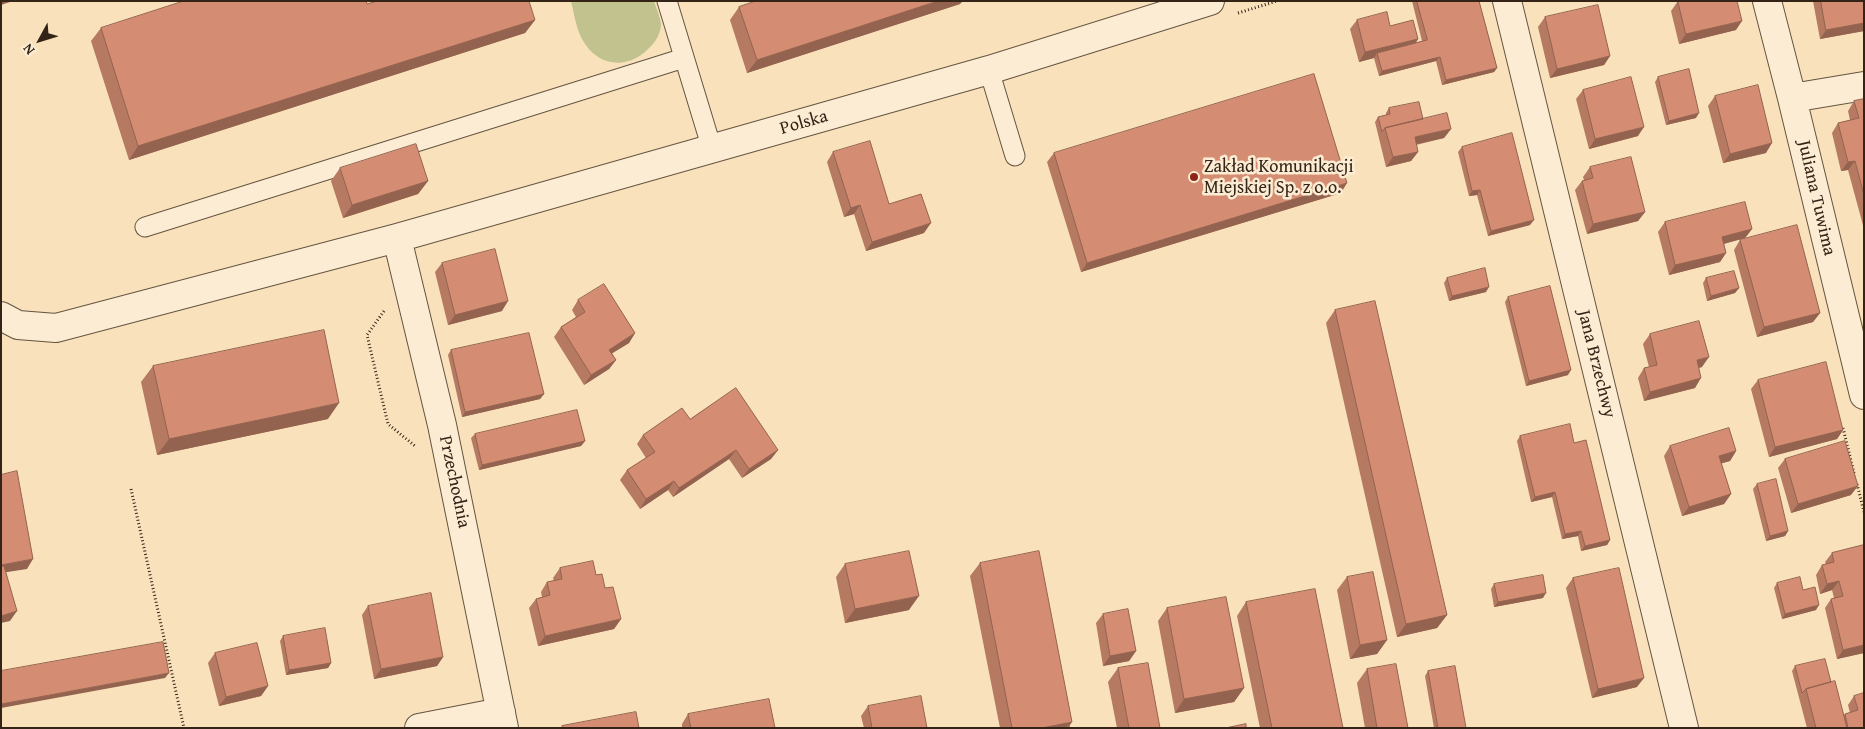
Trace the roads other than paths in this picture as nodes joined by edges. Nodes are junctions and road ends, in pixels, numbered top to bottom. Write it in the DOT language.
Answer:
graph roads {
  1 [pos="667,1"];
  2 [pos="1210,1"];
  3 [pos="1507,1"];
  4 [pos="1766,1"];
  5 [pos="684,58"];
  6 [pos="990,70"];
  7 [pos="1864,86"];
  8 [pos="1792,98"];
  9 [pos="712,149"];
  10 [pos="1015,156"];
  11 [pos="145,227"];
  12 [pos="397,238"];
  13 [pos="1,316"];
  14 [pos="1857,340"];
  15 [pos="1864,395"];
  16 [pos="503,720"];
  17 [pos="419,728"];
  18 [pos="1684,728"];
  1 -- 5 [label="lane"];
  2 -- 6 [label="street, Polska"];
  3 -- 18 [label="street, Jana Brzechwy"];
  4 -- 8 [label="street, Juliana Tuwima"];
  5 -- 9 [label="lane"];
  5 -- 11 [label="lane"];
  6 -- 9 [label="street, Polska"];
  6 -- 10 [label="lane"];
  7 -- 8 [label="street"];
  8 -- 14 [label="street, Juliana Tuwima"];
  9 -- 12 [label="street, Polska"];
  12 -- 13 [label="street, Polska"];
  12 -- 16 [label="street, Przechodnia"];
  14 -- 15 [label="street, Juliana Tuwima"];
  16 -- 17 [label="street"];
}
